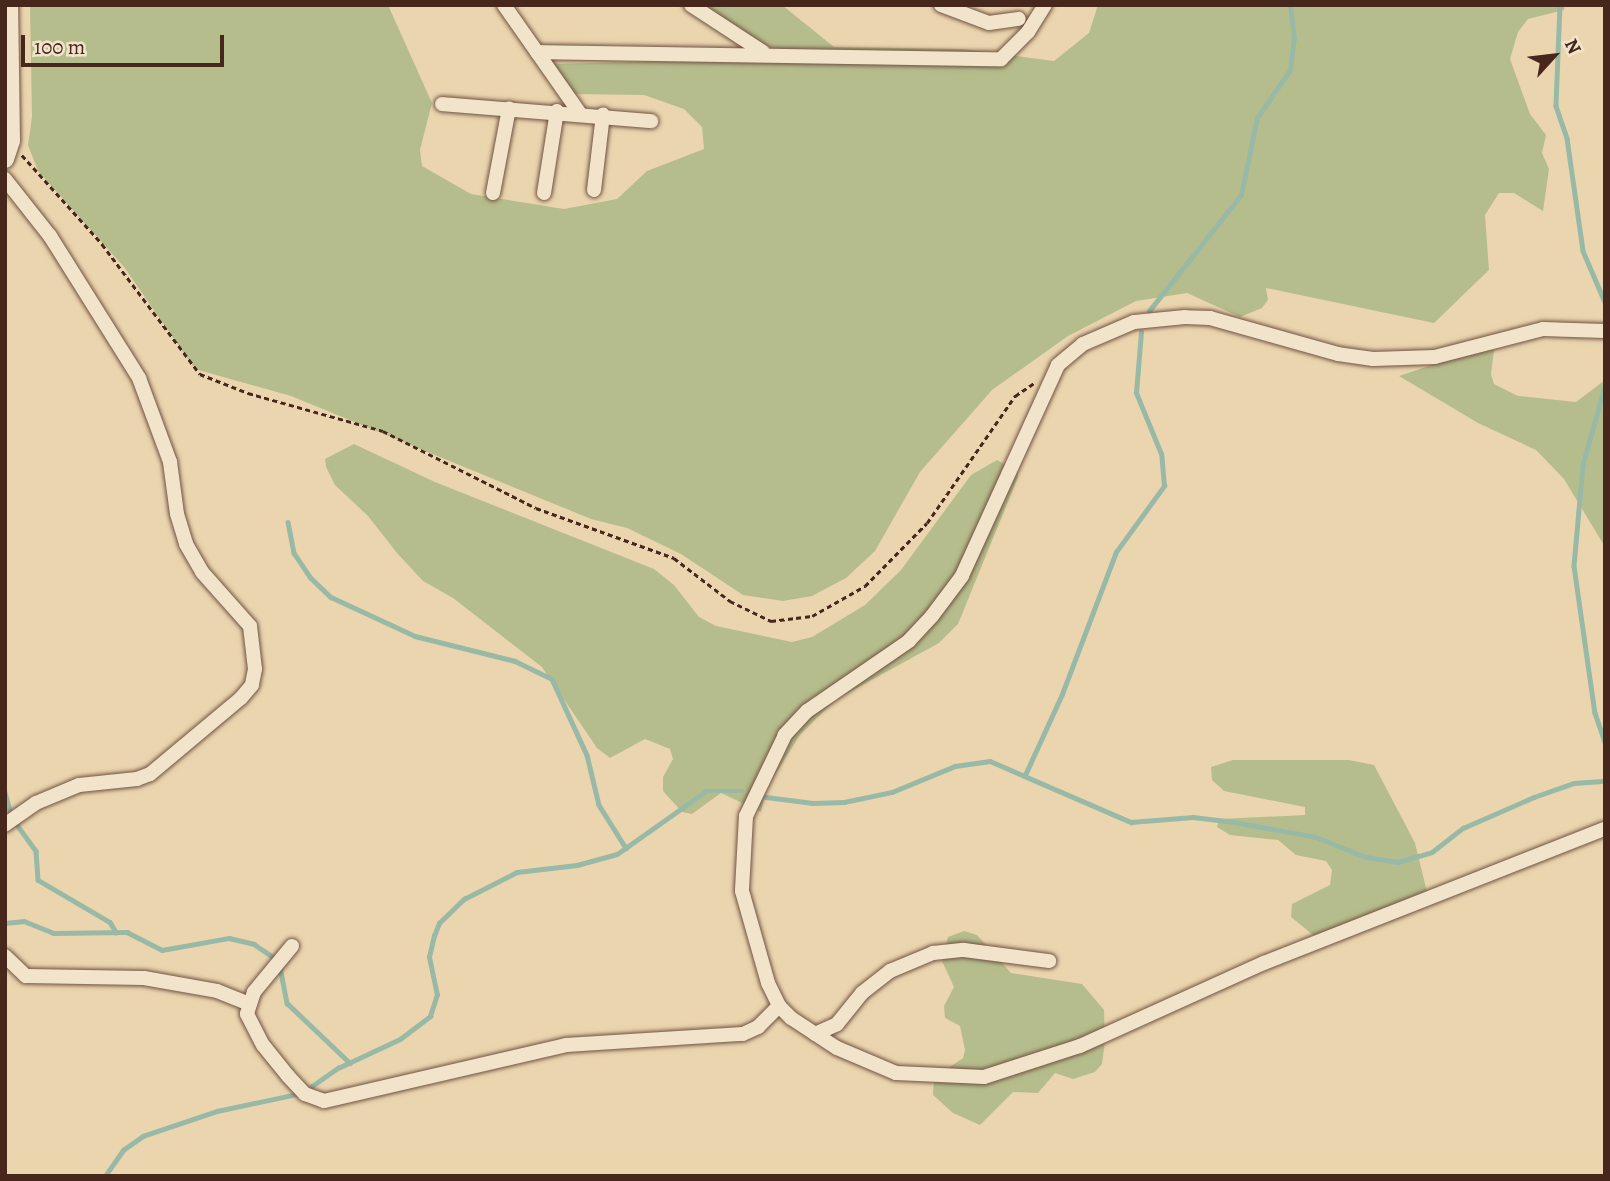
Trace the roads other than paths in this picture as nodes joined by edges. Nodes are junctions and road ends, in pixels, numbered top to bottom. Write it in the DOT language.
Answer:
graph roads {
  1 [pos="9,5"];
  2 [pos="504,5"];
  3 [pos="691,5"];
  4 [pos="941,5"];
  5 [pos="1010,5"];
  6 [pos="1039,9"];
  7 [pos="1019,19"];
  8 [pos="1028,32"];
  9 [pos="537,52"];
  10 [pos="764,52"];
  11 [pos="442,104"];
  12 [pos="509,108"];
  13 [pos="556,111"];
  14 [pos="579,112"];
  15 [pos="603,115"];
  16 [pos="651,121"];
  17 [pos="8,150"];
  18 [pos="5,179"];
  19 [pos="594,190"];
  20 [pos="544,192"];
  21 [pos="493,193"];
  22 [pos="1605,331"];
  23 [pos="5,825"];
  24 [pos="1605,829"];
  25 [pos="292,946"];
  26 [pos="5,956"];
  27 [pos="1049,961"];
  28 [pos="248,1004"];
  29 [pos="779,1006"];
  30 [pos="815,1034"];
  1 -- 17 [label="street"];
  2 -- 9 [label="street"];
  3 -- 10 [label="street"];
  4 -- 7 [label="street"];
  5 -- 7 [label="street"];
  6 -- 8 [label="street"];
  7 -- 8 [label="street"];
  8 -- 10 [label="street"];
  9 -- 10 [label="street"];
  9 -- 14 [label="street"];
  11 -- 12 [label="street"];
  12 -- 13 [label="street"];
  12 -- 21 [label="street"];
  13 -- 14 [label="street"];
  13 -- 20 [label="street"];
  14 -- 15 [label="street"];
  15 -- 16 [label="street"];
  15 -- 19 [label="street"];
  18 -- 23 [label="street"];
  22 -- 29 [label="street"];
  24 -- 30 [label="street"];
  25 -- 28 [label="street"];
  26 -- 28 [label="street"];
  27 -- 30 [label="street"];
  28 -- 29 [label="street"];
  29 -- 30 [label="street"];
}
